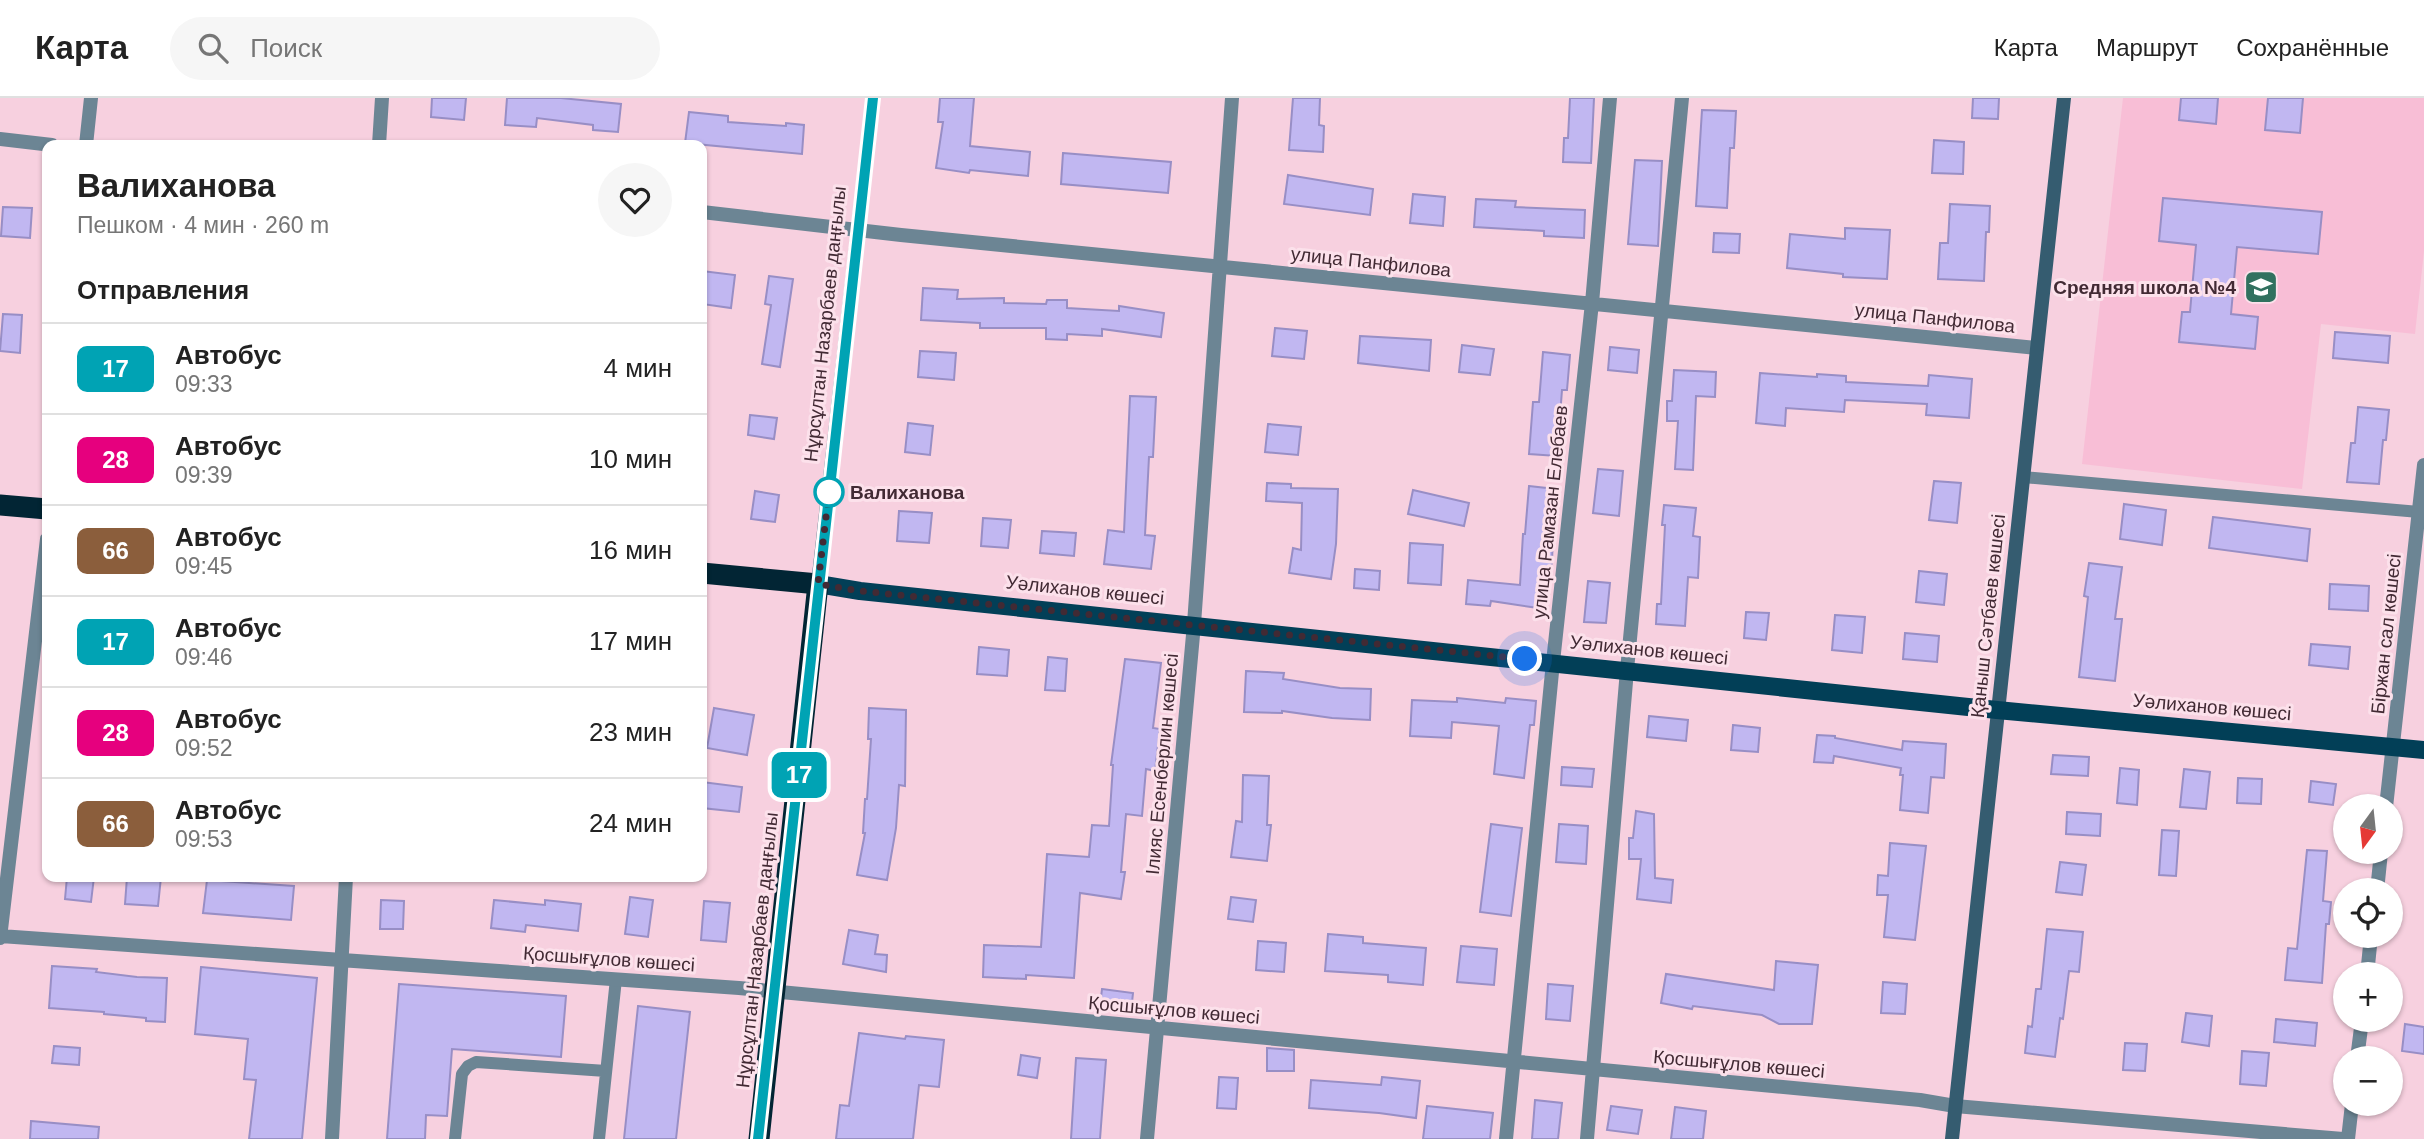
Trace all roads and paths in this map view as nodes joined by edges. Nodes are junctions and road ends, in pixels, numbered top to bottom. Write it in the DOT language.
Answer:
graph roads {
  1 [pos="91,98"];
  2 [pos="382,98"];
  3 [pos="873,98"];
  4 [pos="1232,98"];
  5 [pos="1610,98"];
  6 [pos="1682,98"];
  7 [pos="2064,98"];
  8 [pos="0,139"];
  9 [pos="87,140"];
  10 [pos="379,140"];
  11 [pos="42,144"];
  12 [pos="707,213"];
  13 [pos="859,230"];
  14 [pos="1221,266"];
  15 [pos="1592,303"];
  16 [pos="1661,310"];
  17 [pos="2037,348"];
  18 [pos="2424,465"];
  19 [pos="2023,477"];
  20 [pos="0,505"];
  21 [pos="42,509"];
  22 [pos="2419,512"];
  23 [pos="707,573"];
  24 [pos="42,581"];
  25 [pos="818,584"];
  26 [pos="1194,624"];
  27 [pos="1553,662"];
  28 [pos="1627,670"];
  29 [pos="1997,710"];
  30 [pos="2392,747"];
  31 [pos="2424,750"];
  32 [pos="2387,794"];
  33 [pos="346,882"];
  34 [pos="0,936"];
  35 [pos="343,960"];
  36 [pos="616,979"];
  37 [pos="776,991"];
  38 [pos="1158,1027"];
  39 [pos="1514,1062"];
  40 [pos="1594,1070"];
  41 [pos="606,1071"];
  42 [pos="1955,1105"];
  43 [pos="2350,1116"];
  44 [pos="332,1139"];
  45 [pos="456,1139"];
  46 [pos="599,1139"];
  47 [pos="758,1139"];
  48 [pos="1147,1139"];
  49 [pos="1506,1139"];
  50 [pos="1587,1139"];
  51 [pos="1952,1139"];
  52 [pos="2346,1139"];
  1 -- 9 [label="street"];
  2 -- 10 [label="street"];
  3 -- 13 [label="street, Нұрсұлтан Назарбаев даңғылы"];
  4 -- 14 [label="street, Ілияс Есенберлин көшесі"];
  5 -- 15 [label="street, улица Рамазан Елебаев"];
  6 -- 16 [label="street"];
  7 -- 17 [label="street, Қаныш Сәтбаев көшесі"];
  8 -- 11 [label="street"];
  12 -- 13 [label="street, улица Панфилова"];
  13 -- 14 [label="street, улица Панфилова"];
  13 -- 25 [label="street, Нұрсұлтан Назарбаев даңғылы"];
  14 -- 15 [label="street, улица Панфилова"];
  14 -- 26 [label="street, Ілияс Есенберлин көшесі"];
  15 -- 16 [label="street, улица Панфилова"];
  15 -- 27 [label="street, улица Рамазан Елебаев"];
  16 -- 17 [label="street, улица Панфилова"];
  16 -- 28 [label="street"];
  17 -- 19 [label="street, Қаныш Сәтбаев көшесі"];
  18 -- 22 [label="street, Біржан сал көшесі"];
  19 -- 22 [label="lane"];
  19 -- 29 [label="street, Қаныш Сәтбаев көшесі"];
  20 -- 21 [label="highway"];
  22 -- 30 [label="street, Біржан сал көшесі"];
  23 -- 25 [label="highway, Уәлиханов көшесі"];
  24 -- 34 [label="street"];
  25 -- 26 [label="main road, Уәлиханов көшесі"];
  25 -- 37 [label="highway, Нұрсұлтан Назарбаев даңғылы"];
  26 -- 27 [label="main road, Уәлиханов көшесі"];
  26 -- 38 [label="street, Ілияс Есенберлин көшесі"];
  27 -- 28 [label="main road, Уәлиханов көшесі"];
  27 -- 39 [label="street, улица Рамазан Елебаев"];
  28 -- 29 [label="main road, Уәлиханов көшесі"];
  28 -- 40 [label="street"];
  29 -- 30 [label="main road, Уәлиханов көшесі"];
  29 -- 42 [label="street, Қаныш Сәтбаев көшесі"];
  30 -- 31 [label="main road, Уәлиханов көшесі"];
  30 -- 32 [label="street, Біржан сал көшесі"];
  33 -- 35 [label="street"];
  34 -- 35 [label="street, Қосшығұлов көшесі"];
  35 -- 36 [label="street, Қосшығұлов көшесі"];
  35 -- 44 [label="street"];
  36 -- 37 [label="street, Қосшығұлов көшесі"];
  36 -- 41 [label="lane"];
  37 -- 38 [label="street, Қосшығұлов көшесі"];
  37 -- 47 [label="highway, Нұрсұлтан Назарбаев даңғылы"];
  38 -- 39 [label="street, Қосшығұлов көшесі"];
  38 -- 48 [label="street, Ілияс Есенберлин көшесі"];
  39 -- 40 [label="street, Қосшығұлов көшесі"];
  39 -- 49 [label="street, улица Рамазан Елебаев"];
  40 -- 42 [label="street, Қосшығұлов көшесі"];
  40 -- 50 [label="street"];
  41 -- 45 [label="lane"];
  41 -- 46 [label="lane"];
  42 -- 51 [label="street, Қаныш Сәтбаев көшесі"];
  42 -- 52 [label="street, Қосшығұлов көшесі"];
  43 -- 52 [label="street"];
}
